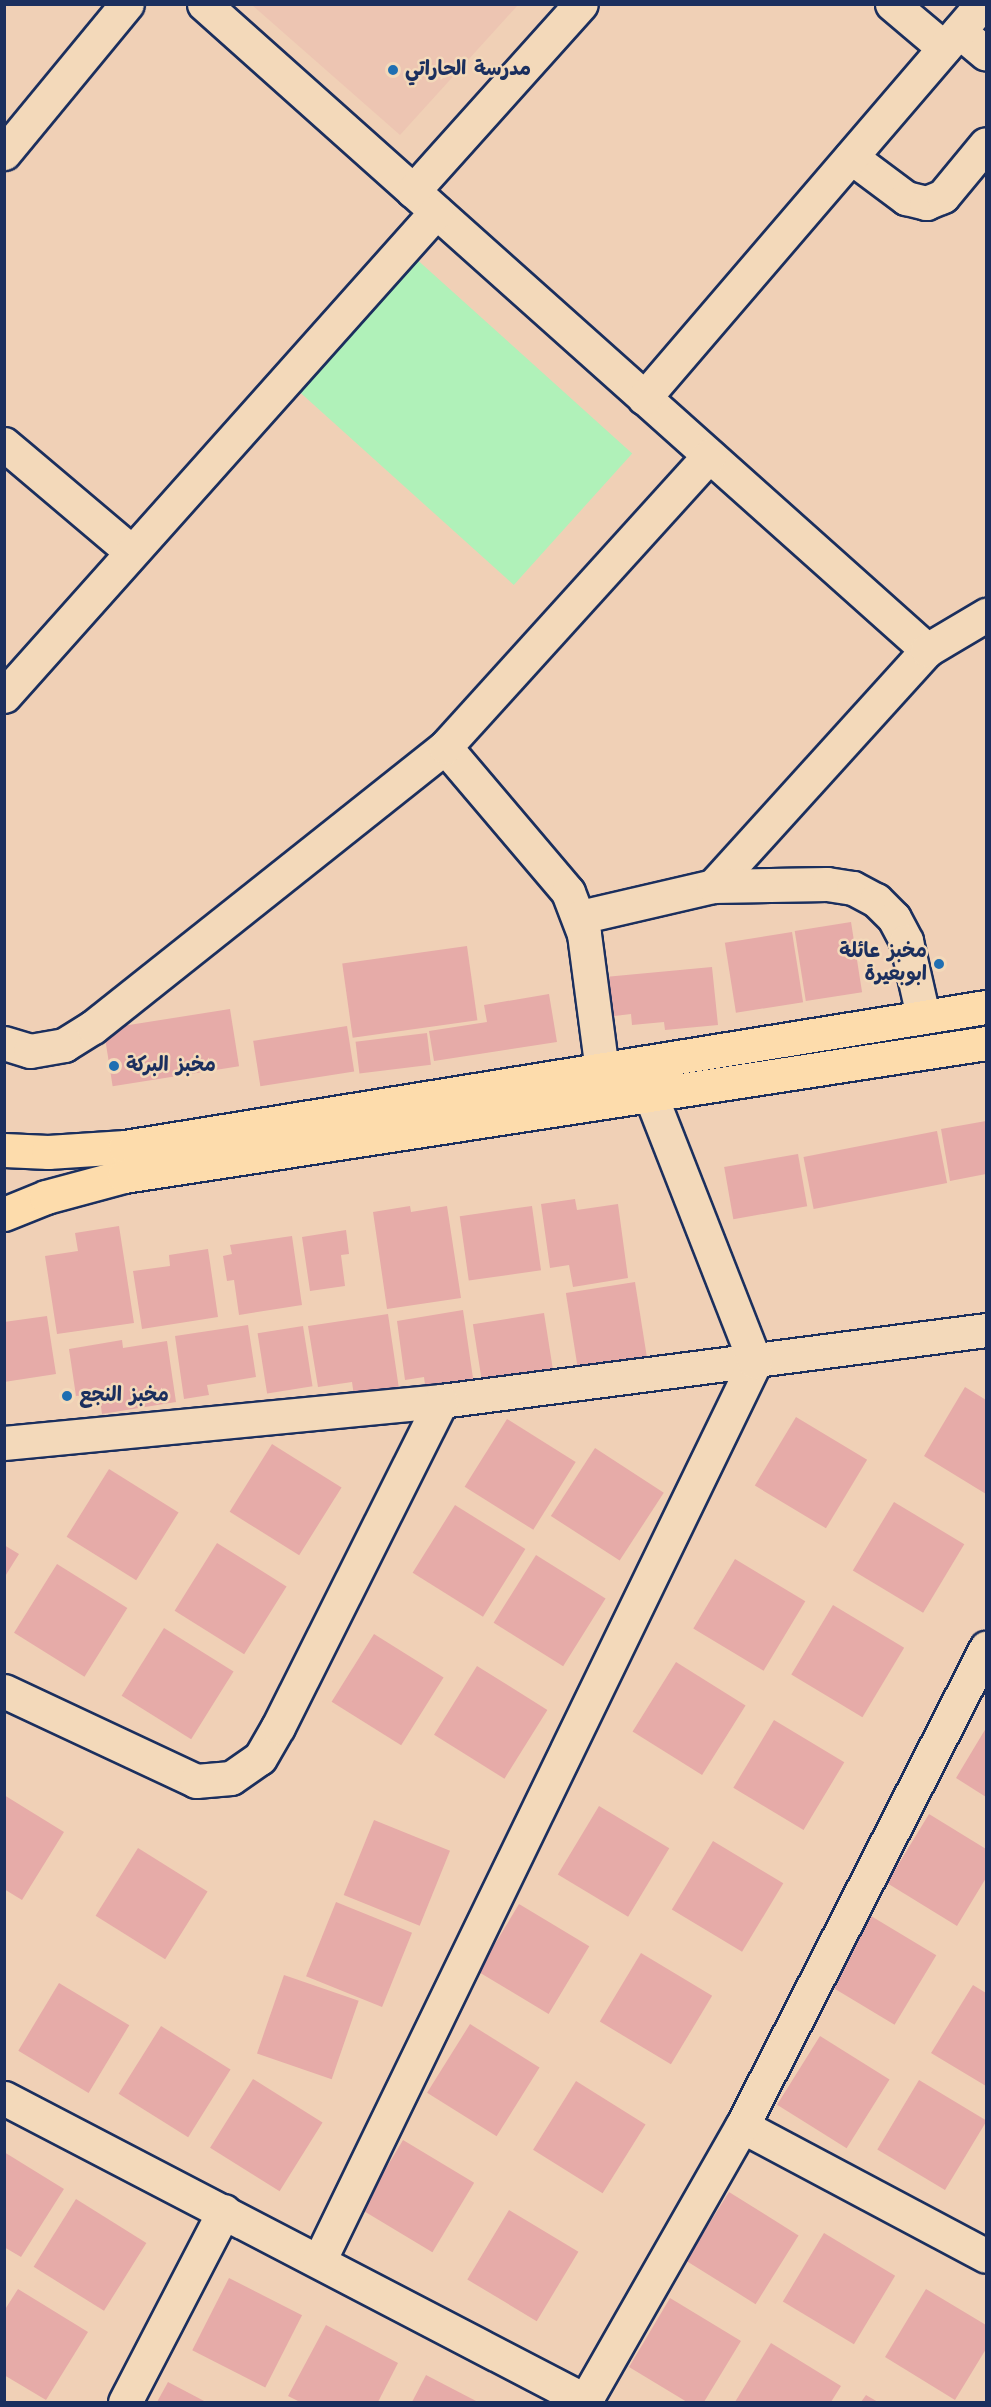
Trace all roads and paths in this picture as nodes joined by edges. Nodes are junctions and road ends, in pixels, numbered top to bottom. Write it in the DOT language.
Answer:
graph roads {
  1 [pos="127,4"];
  2 [pos="204,4"];
  3 [pos="581,4"];
  4 [pos="892,4"];
  5 [pos="982,4"];
  6 [pos="952,40"];
  7 [pos="987,54"];
  8 [pos="987,144"];
  9 [pos="4,153"];
  10 [pos="851,157"];
  11 [pos="425,202"];
  12 [pos="644,398"];
  13 [pos="4,444"];
  14 [pos="709,456"];
  15 [pos="132,552"];
  16 [pos="987,615"];
  17 [pos="927,650"];
  18 [pos="4,696"];
  19 [pos="446,747"];
  20 [pos="713,886"];
  21 [pos="580,918"];
  22 [pos="987,1007"];
  23 [pos="922,1016"];
  24 [pos="4,1043"];
  25 [pos="987,1043"];
  26 [pos="602,1070"];
  27 [pos="651,1096"];
  28 [pos="4,1150"];
  29 [pos="4,1214"];
  30 [pos="987,1330"];
  31 [pos="755,1362"];
  32 [pos="441,1401"];
  33 [pos="4,1443"];
  34 [pos="987,1647"];
  35 [pos="4,1691"];
  36 [pos="4,2098"];
  37 [pos="742,2126"];
  38 [pos="224,2211"];
  39 [pos="987,2256"];
  40 [pos="319,2261"];
  41 [pos="586,2402"];
  42 [pos="125,2403"];
  1 -- 9 [label="street"];
  2 -- 11 [label="street"];
  3 -- 11 [label="street"];
  4 -- 6 [label="street"];
  5 -- 6 [label="street"];
  6 -- 7 [label="street"];
  6 -- 10 [label="street"];
  8 -- 10 [label="street"];
  10 -- 12 [label="street"];
  11 -- 12 [label="street"];
  11 -- 15 [label="street"];
  12 -- 14 [label="street"];
  13 -- 15 [label="street"];
  14 -- 17 [label="street"];
  14 -- 19 [label="street"];
  15 -- 18 [label="street"];
  16 -- 17 [label="street"];
  17 -- 20 [label="street"];
  19 -- 21 [label="street"];
  19 -- 24 [label="street"];
  20 -- 21 [label="street"];
  20 -- 23 [label="street"];
  21 -- 26 [label="street"];
  22 -- 23 [label="main road"];
  23 -- 26 [label="main road"];
  25 -- 27 [label="main road"];
  26 -- 28 [label="main road"];
  27 -- 29 [label="main road"];
  27 -- 31 [label="street"];
  30 -- 31 [label="street"];
  31 -- 32 [label="street"];
  31 -- 40 [label="street"];
  32 -- 33 [label="street"];
  32 -- 35 [label="street"];
  34 -- 37 [label="street"];
  36 -- 38 [label="street"];
  37 -- 39 [label="street"];
  37 -- 41 [label="street"];
  38 -- 40 [label="street"];
  38 -- 42 [label="street"];
  40 -- 41 [label="street"];
}
